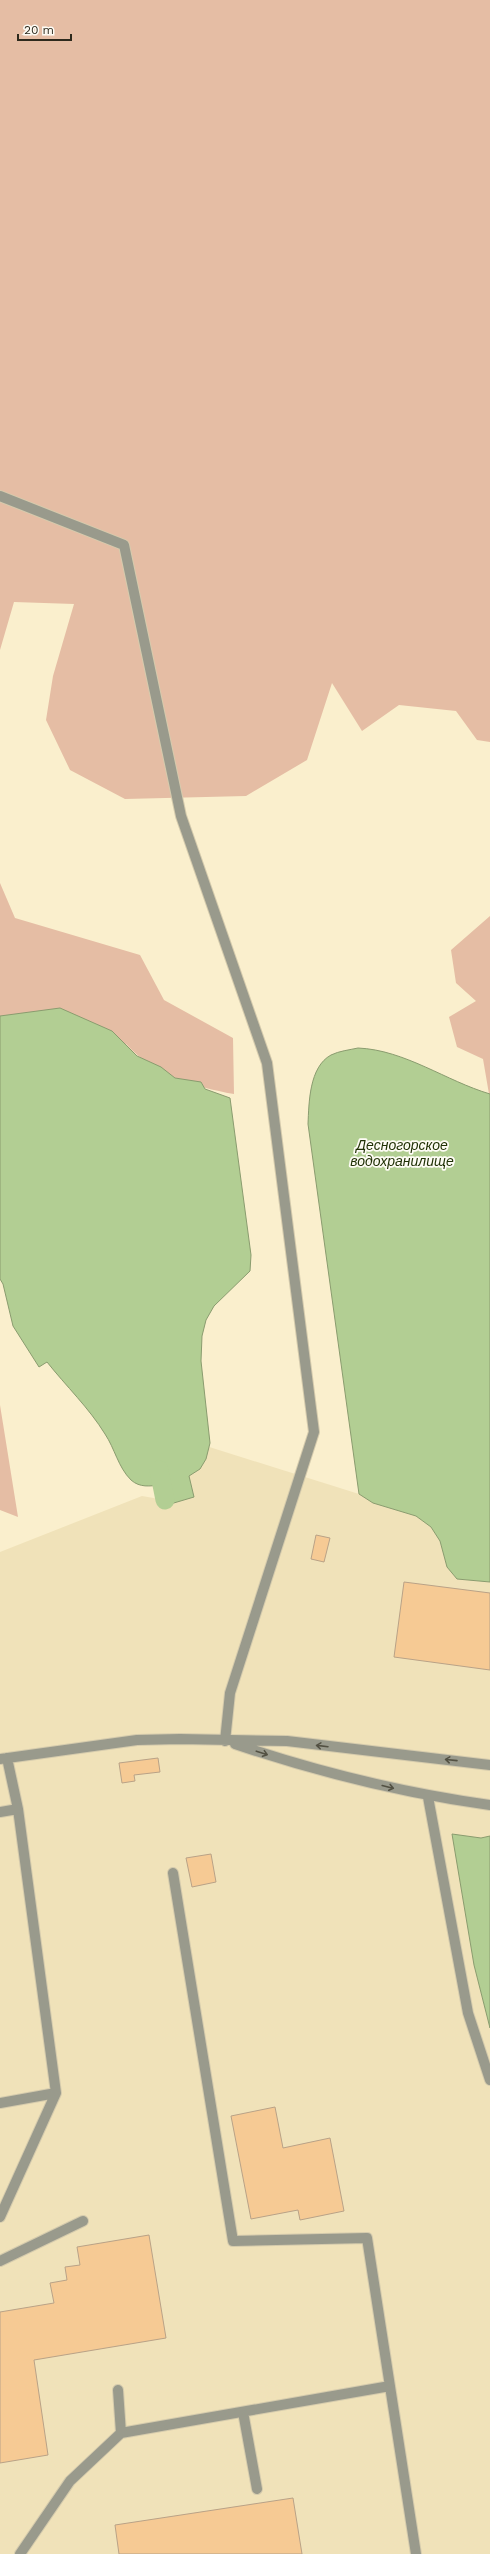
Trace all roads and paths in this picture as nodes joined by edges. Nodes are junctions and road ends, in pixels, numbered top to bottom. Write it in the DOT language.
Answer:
graph roads {
  1 [pos="0,496"];
  2 [pos="225,1741"];
  3 [pos="4,1758"];
  4 [pos="490,1765"];
  5 [pos="428,1797"];
  6 [pos="490,1806"];
  7 [pos="18,1809"];
  8 [pos="0,1812"];
  9 [pos="173,1873"];
  10 [pos="490,2080"];
  11 [pos="56,2093"];
  12 [pos="0,2103"];
  13 [pos="0,2217"];
  14 [pos="84,2221"];
  15 [pos="0,2261"];
  16 [pos="390,2386"];
  17 [pos="118,2390"];
  18 [pos="243,2412"];
  19 [pos="121,2433"];
  20 [pos="257,2489"];
  21 [pos="20,2554"];
  22 [pos="416,2554"];
  1 -- 2 [label="street"];
  2 -- 3 [label="street"];
  4 -- 2 [label="street, one-way"];
  2 -- 5 [label="street, one-way"];
  3 -- 7 [label="street"];
  5 -- 6 [label="street"];
  5 -- 10 [label="street"];
  7 -- 8 [label="street"];
  7 -- 11 [label="street"];
  9 -- 16 [label="street"];
  11 -- 12 [label="street"];
  11 -- 13 [label="street"];
  14 -- 15 [label="street"];
  16 -- 18 [label="street"];
  16 -- 22 [label="street"];
  17 -- 19 [label="street"];
  18 -- 19 [label="street"];
  18 -- 20 [label="street"];
  19 -- 21 [label="street"];
}
